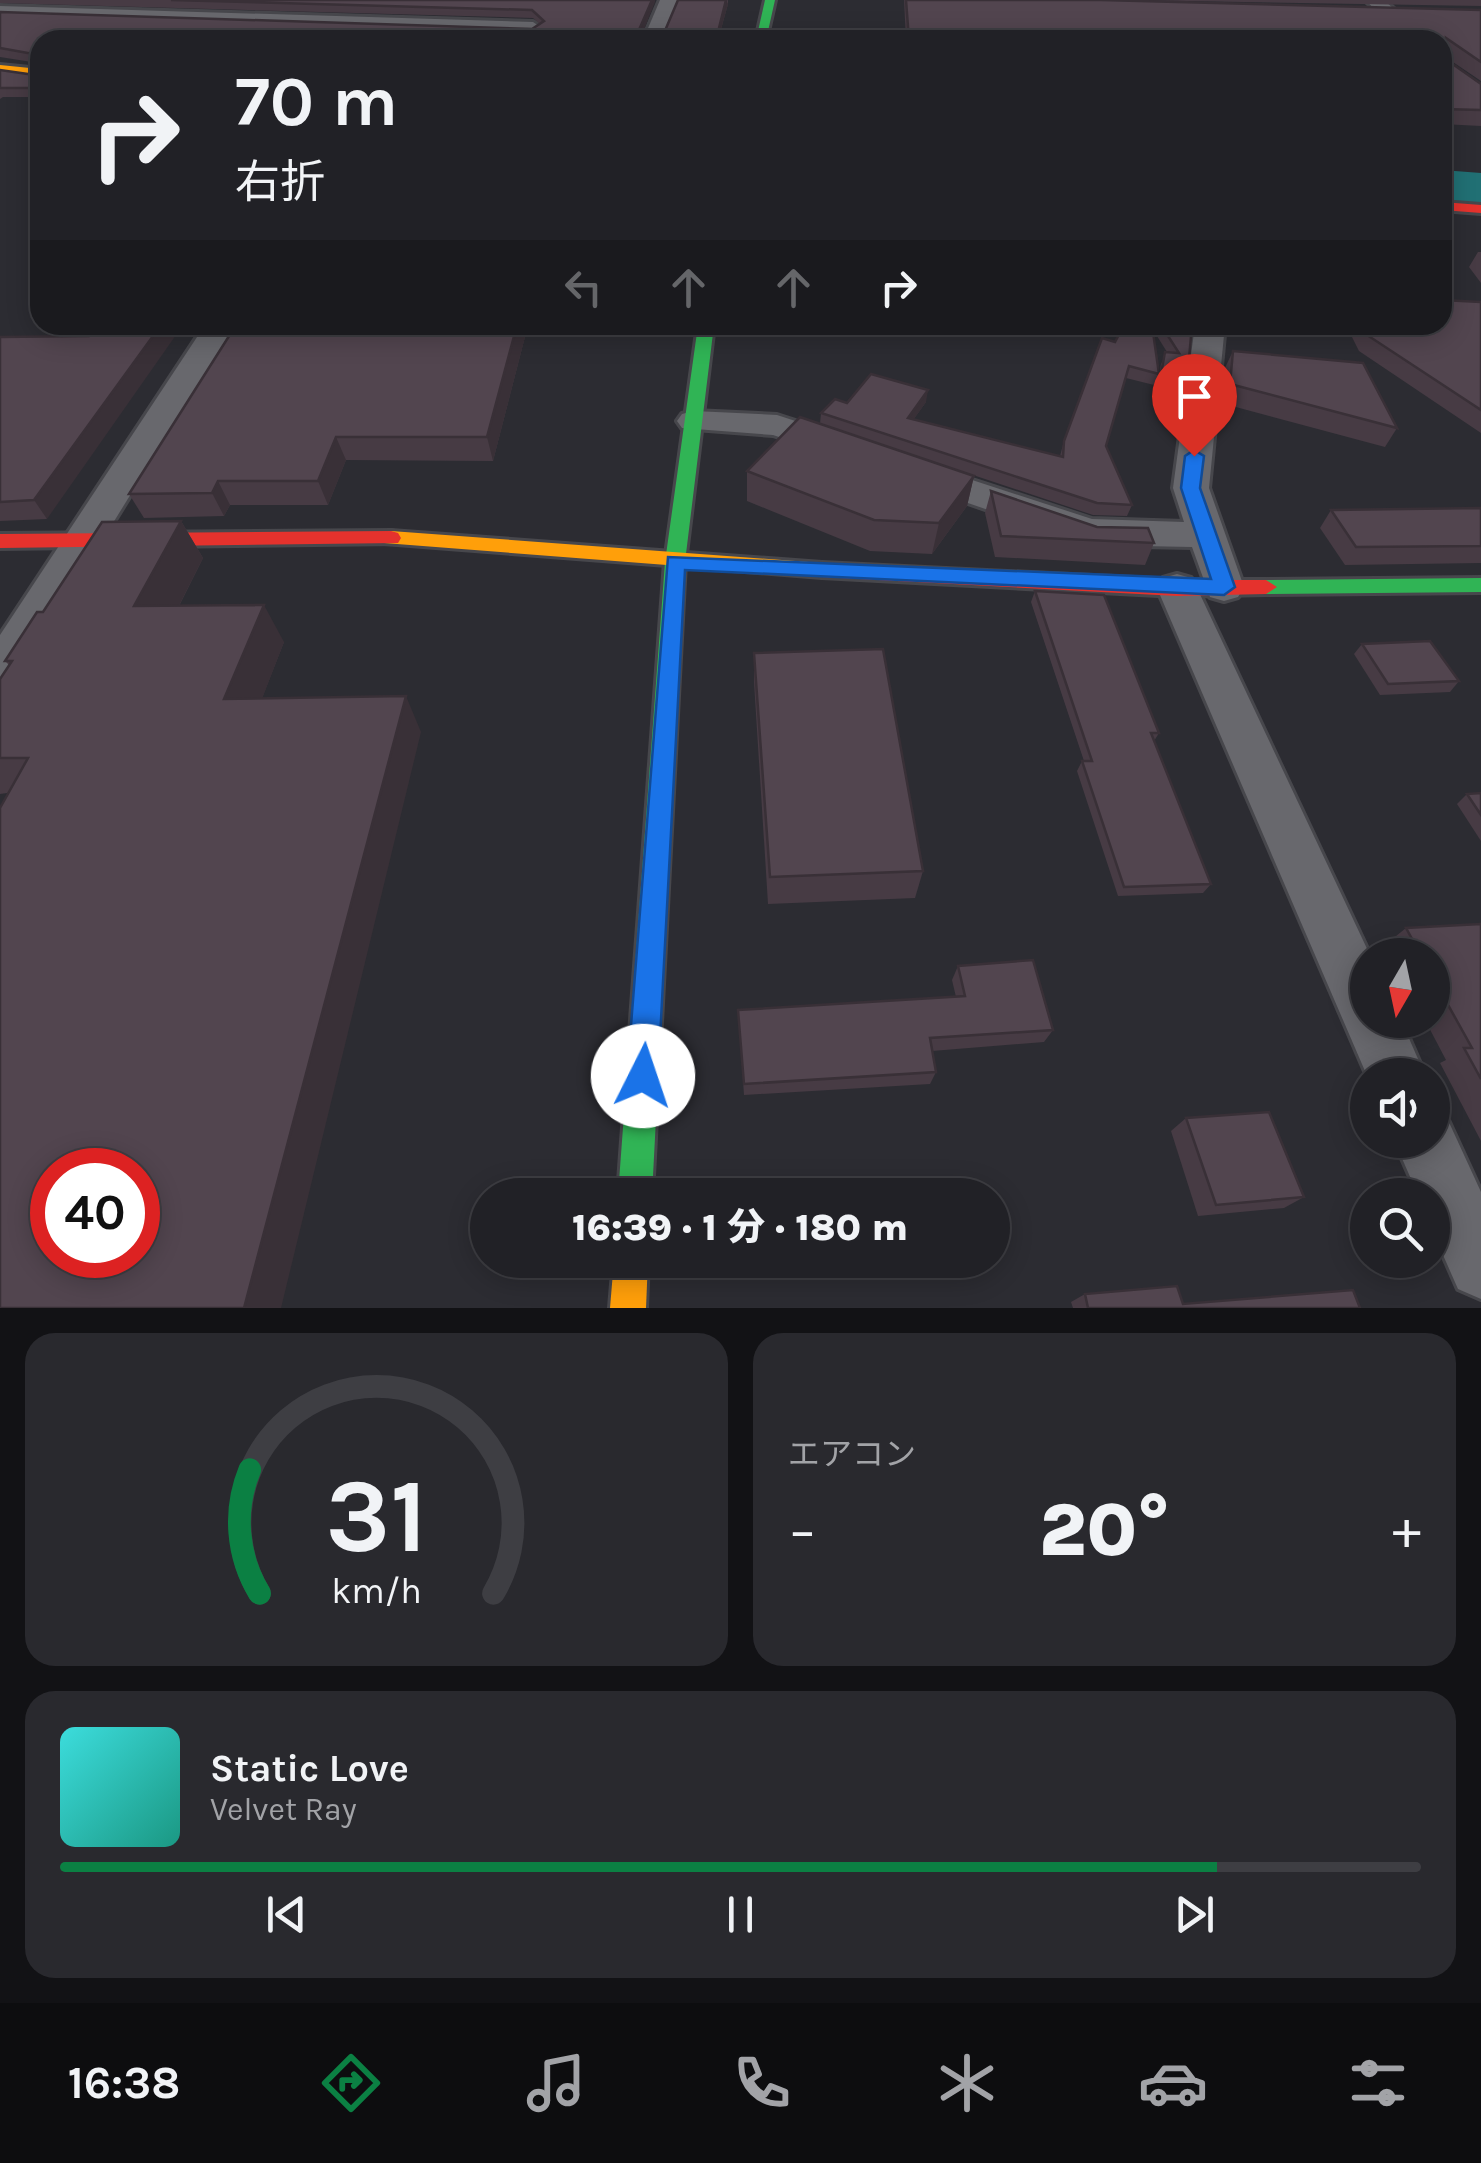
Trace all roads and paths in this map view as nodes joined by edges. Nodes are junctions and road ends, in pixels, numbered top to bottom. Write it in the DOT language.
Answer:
graph roads {
  1 [pos="179,0"];
  2 [pos="413,0"];
  3 [pos="669,0"];
  4 [pos="770,0"];
  5 [pos="1381,6"];
  6 [pos="0,11"];
  7 [pos="1350,11"];
  8 [pos="1425,13"];
  9 [pos="155,16"];
  10 [pos="390,23"];
  11 [pos="533,27"];
  12 [pos="134,30"];
  13 [pos="656,30"];
  14 [pos="763,30"];
  15 [pos="1408,30"];
  16 [pos="0,68"];
  17 [pos="30,71"];
  18 [pos="1452,207"];
  19 [pos="1481,210"];
  20 [pos="213,335"];
  21 [pos="705,335"];
  22 [pos="1209,335"];
  23 [pos="694,421"];
  24 [pos="1206,535"];
  25 [pos="80,540"];
  26 [pos="0,542"];
  27 [pos="675,562"];
  28 [pos="1481,585"];
  29 [pos="1200,588"];
  30 [pos="0,670"];
  31 [pos="1350,967"];
  32 [pos="1433,1158"];
  33 [pos="636,1178"];
  34 [pos="1481,1266"];
  35 [pos="630,1278"];
  36 [pos="628,1308"];
  1 -- 9 [label="street"];
  2 -- 10 [label="street"];
  3 -- 13 [label="street"];
  4 -- 14 [label="street"];
  5 -- 7 [label="street"];
  5 -- 8 [label="street"];
  5 -- 15 [label="street"];
  6 -- 9 [label="street"];
  9 -- 10 [label="street"];
  9 -- 12 [label="street"];
  10 -- 11 [label="street"];
  16 -- 17 [label="street"];
  18 -- 19 [label="street"];
  20 -- 25 [label="street"];
  21 -- 23 [label="street"];
  22 -- 24 [label="street"];
  23 -- 24 [label="street"];
  23 -- 27 [label="street"];
  24 -- 29 [label="street"];
  25 -- 26 [label="street"];
  25 -- 27 [label="street"];
  25 -- 30 [label="street"];
  27 -- 29 [label="street"];
  27 -- 33 [label="street"];
  28 -- 29 [label="street"];
  29 -- 31 [label="street"];
  32 -- 34 [label="street"];
  35 -- 36 [label="street"];
}
